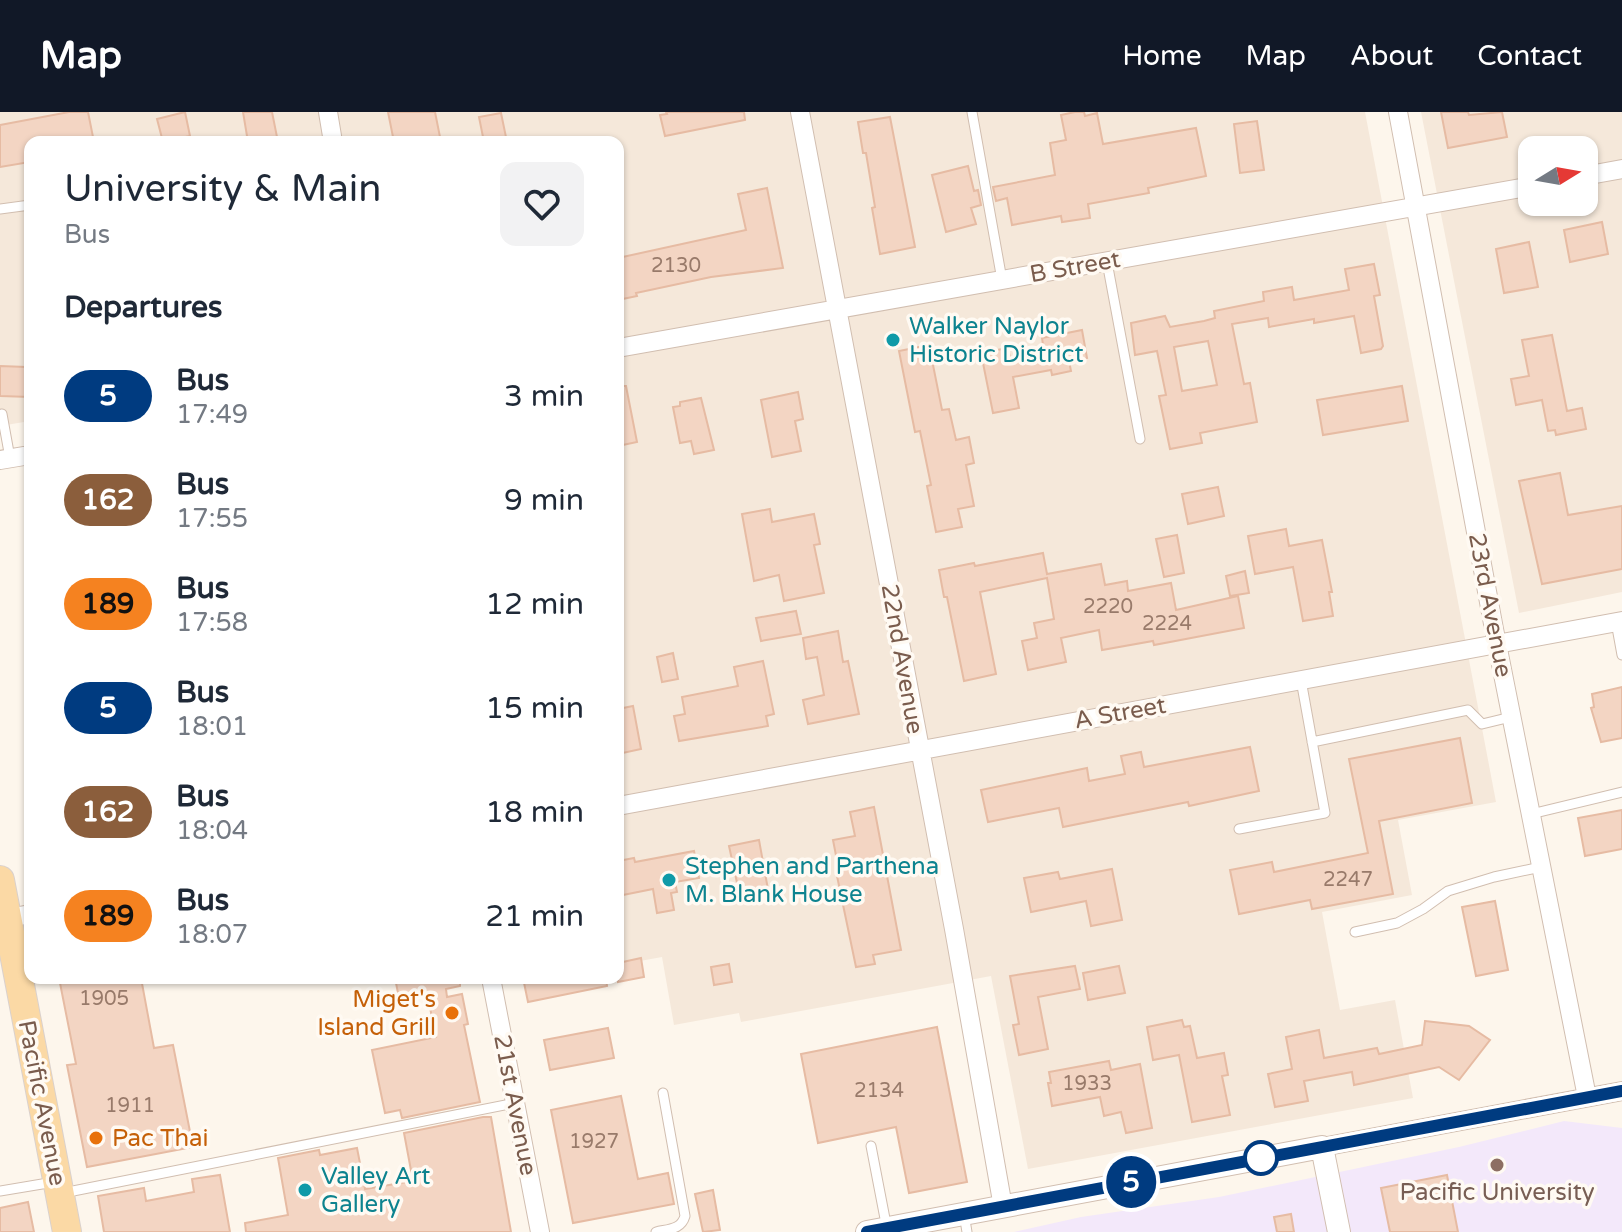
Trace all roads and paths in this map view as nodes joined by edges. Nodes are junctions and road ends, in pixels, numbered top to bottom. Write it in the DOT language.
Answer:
graph roads {
  1 [pos="328,112"];
  2 [pos="800,112"];
  3 [pos="972,112"];
  4 [pos="1398,112"];
  5 [pos="332,136"];
  6 [pos="1622,169"];
  7 [pos="1598,173"];
  8 [pos="1518,189"];
  9 [pos="24,206"];
  10 [pos="1417,207"];
  11 [pos="0,209"];
  12 [pos="1107,262"];
  13 [pos="1002,280"];
  14 [pos="838,309"];
  15 [pos="624,347"];
  16 [pos="2,414"];
  17 [pos="1140,439"];
  18 [pos="5,460"];
  19 [pos="1619,622"];
  20 [pos="1497,644"];
  21 [pos="1622,655"];
  22 [pos="1301,680"];
  23 [pos="1511,717"];
  24 [pos="1312,742"];
  25 [pos="919,749"];
  26 [pos="1622,792"];
  27 [pos="624,805"];
  28 [pos="1531,814"];
  29 [pos="1239,829"];
  30 [pos="1541,867"];
  31 [pos="0,880"];
  32 [pos="12,917"];
  33 [pos="1355,932"];
  34 [pos="492,984"];
  35 [pos="1622,1091"];
  36 [pos="663,1093"];
  37 [pos="1587,1097"];
  38 [pos="515,1103"];
  39 [pos="871,1146"];
  40 [pos="1322,1147"];
  41 [pos="58,1188"];
  42 [pos="0,1191"];
  43 [pos="1003,1207"];
  44 [pos="966,1223"];
  45 [pos="881,1231"];
  46 [pos="67,1232"];
  47 [pos="540,1232"];
  48 [pos="656,1232"];
  49 [pos="1339,1232"];
  1 -- 5 [label="street"];
  2 -- 14 [label="street, 22nd Avenue"];
  3 -- 13 [label="lane"];
  4 -- 10 [label="street, 23rd Avenue"];
  6 -- 7 [label="street"];
  8 -- 10 [label="street, B Street"];
  9 -- 11 [label="lane"];
  10 -- 12 [label="street, B Street"];
  10 -- 20 [label="street, 23rd Avenue"];
  12 -- 13 [label="street, B Street"];
  12 -- 17 [label="lane"];
  13 -- 14 [label="street, B Street"];
  14 -- 15 [label="street, B Street"];
  14 -- 25 [label="street, 22nd Avenue"];
  16 -- 18 [label="lane"];
  19 -- 20 [label="street, A Street"];
  19 -- 21 [label="lane"];
  20 -- 22 [label="street, A Street"];
  20 -- 23 [label="street, 23rd Avenue"];
  22 -- 24 [label="lane"];
  22 -- 25 [label="street, A Street"];
  23 -- 24 [label="lane"];
  23 -- 28 [label="street, 23rd Avenue"];
  24 -- 29 [label="lane"];
  25 -- 27 [label="street, A Street"];
  25 -- 43 [label="street, 22nd Avenue"];
  26 -- 28 [label="lane"];
  28 -- 30 [label="street, 23rd Avenue"];
  30 -- 33 [label="lane"];
  30 -- 37 [label="street, 23rd Avenue"];
  31 -- 32 [label="main road, Pacific Avenue"];
  32 -- 41 [label="main road, Pacific Avenue"];
  34 -- 38 [label="street, 21st Avenue"];
  35 -- 37 [label="street"];
  36 -- 48 [label="lane"];
  37 -- 40 [label="street"];
  38 -- 41 [label="lane"];
  38 -- 47 [label="street, 21st Avenue"];
  39 -- 45 [label="lane"];
  40 -- 43 [label="street"];
  40 -- 49 [label="street"];
  41 -- 42 [label="lane"];
  41 -- 46 [label="main road, Pacific Avenue"];
  43 -- 44 [label="street"];
  44 -- 45 [label="street"];
}
